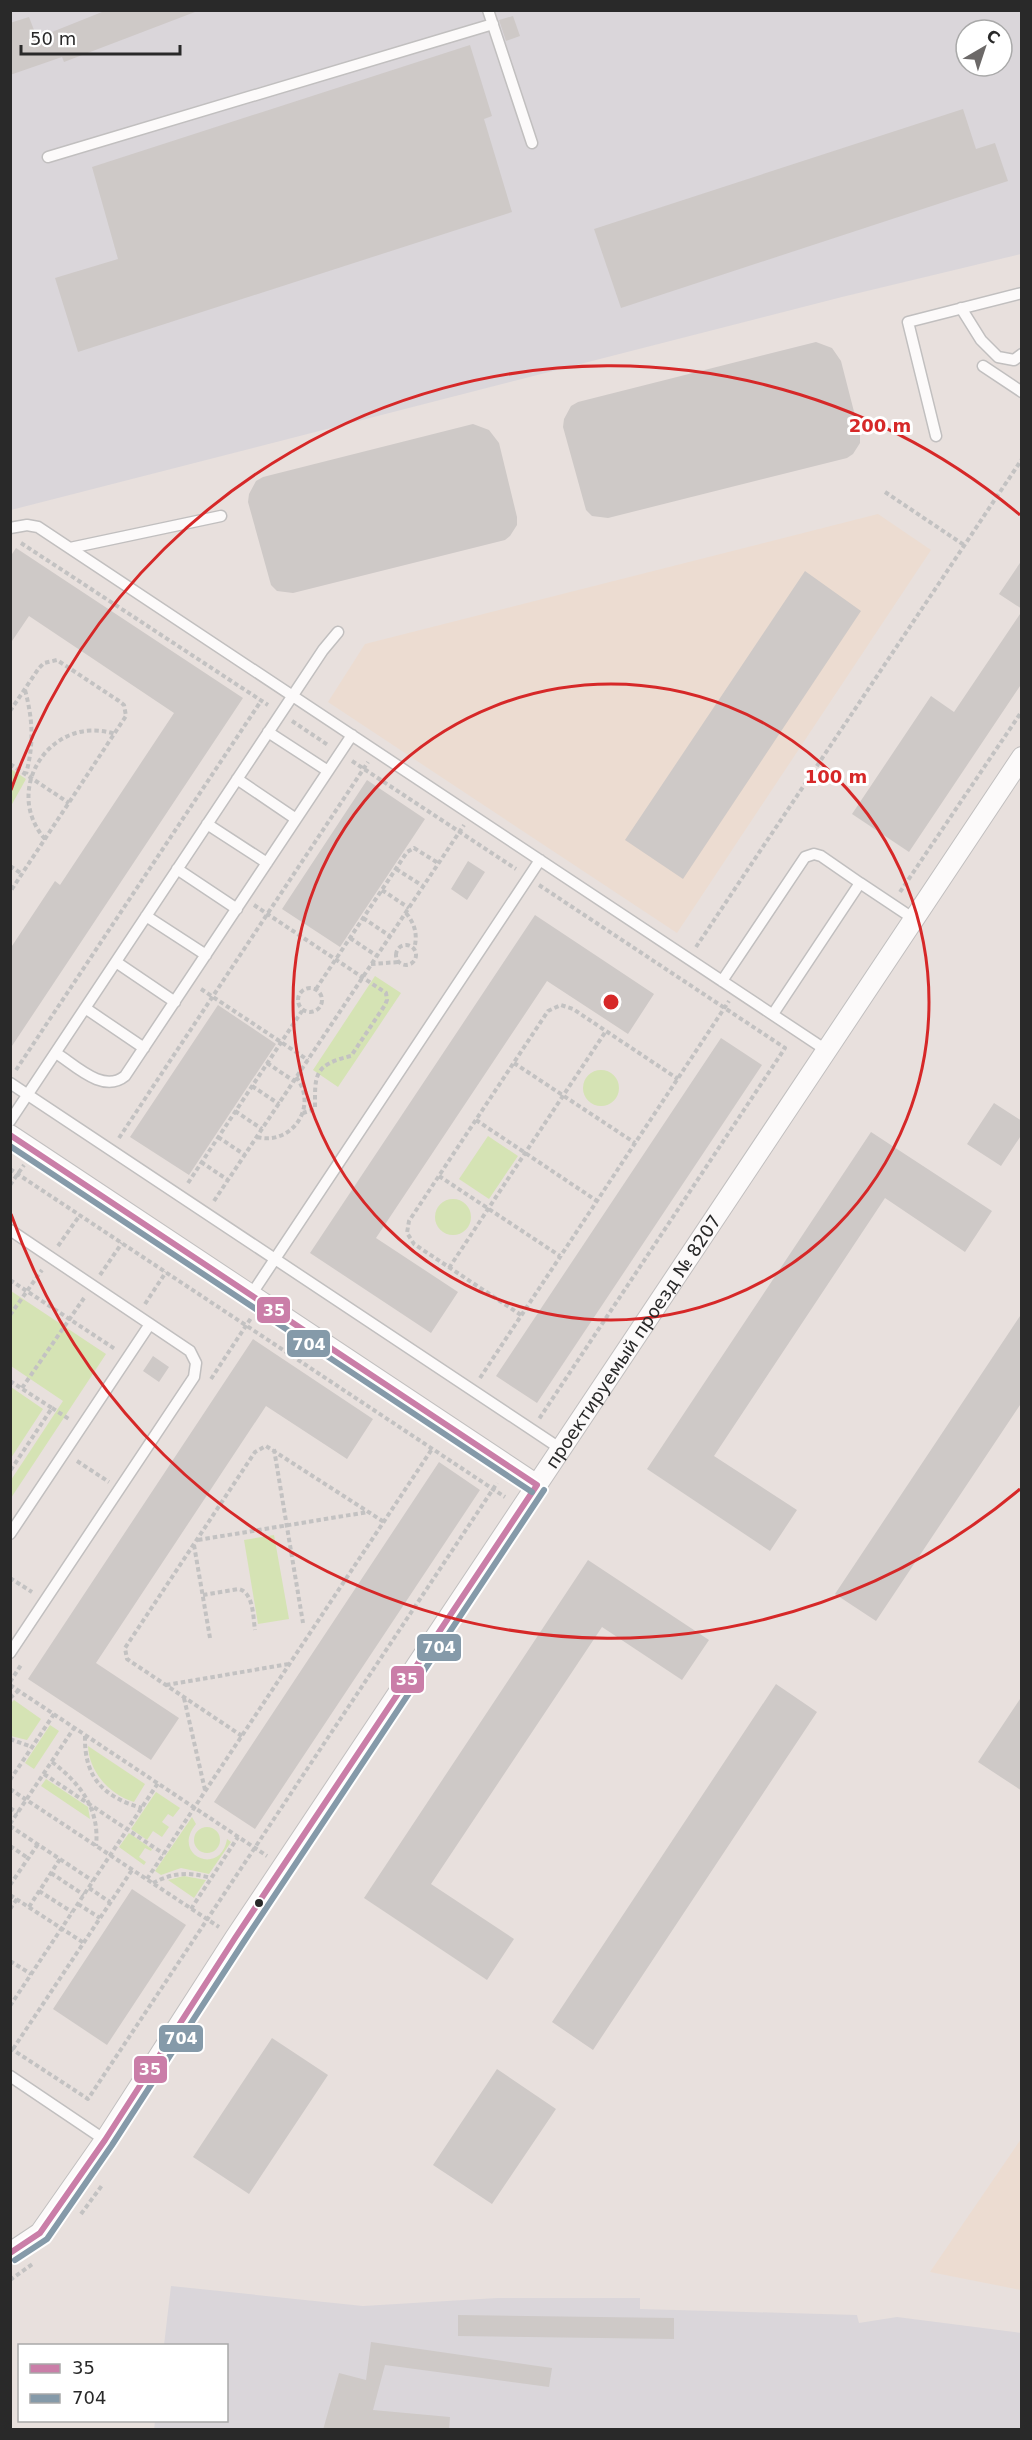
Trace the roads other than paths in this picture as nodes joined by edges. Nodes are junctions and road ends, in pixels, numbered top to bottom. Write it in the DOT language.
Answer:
graph roads {
  1 [pos="488,10"];
  2 [pos="493,24"];
  3 [pos="532,143"];
  4 [pos="48,157"];
  5 [pos="1022,293"];
  6 [pos="961,308"];
  7 [pos="1022,354"];
  8 [pos="983,366"];
  9 [pos="1022,392"];
  10 [pos="936,436"];
  11 [pos="221,516"];
  12 [pos="10,528"];
  13 [pos="70,548"];
  14 [pos="338,632"];
  15 [pos="292,696"];
  16 [pos="268,732"];
  17 [pos="352,735"];
  18 [pos="1022,757"];
  19 [pos="328,771"];
  20 [pos="237,779"];
  21 [pos="296,819"];
  22 [pos="207,824"];
  23 [pos="540,860"];
  24 [pos="267,863"];
  25 [pos="177,869"];
  26 [pos="860,883"];
  27 [pos="237,909"];
  28 [pos="146,916"];
  29 [pos="914,919"];
  30 [pos="206,956"];
  31 [pos="116,962"];
  32 [pos="722,981"];
  33 [pos="175,1002"];
  34 [pos="85,1008"];
  35 [pos="773,1014"];
  36 [pos="144,1048"];
  37 [pos="826,1050"];
  38 [pos="56,1053"];
  39 [pos="10,1083"];
  40 [pos="28,1095"];
  41 [pos="10,1121"];
  42 [pos="10,1135"];
  43 [pos="10,1230"];
  44 [pos="275,1259"];
  45 [pos="252,1295"];
  46 [pos="150,1324"];
  47 [pos="561,1449"];
  48 [pos="537,1485"];
  49 [pos="10,1534"];
  50 [pos="10,1653"];
  51 [pos="10,2076"];
  52 [pos="105,2140"];
  53 [pos="10,2253"];
  1 -- 2 [label="lane"];
  2 -- 3 [label="lane"];
  2 -- 4 [label="lane"];
  5 -- 6 [label="lane"];
  6 -- 7 [label="lane"];
  6 -- 10 [label="lane"];
  8 -- 9 [label="lane"];
  11 -- 13 [label="lane"];
  12 -- 13 [label="lane"];
  13 -- 15 [label="lane"];
  14 -- 15 [label="lane"];
  15 -- 16 [label="lane"];
  15 -- 17 [label="lane"];
  16 -- 19 [label="lane"];
  16 -- 20 [label="lane"];
  17 -- 19 [label="lane"];
  17 -- 23 [label="lane"];
  18 -- 29 [label="street, проектируемый проезд № 8207"];
  19 -- 21 [label="lane"];
  20 -- 21 [label="lane"];
  20 -- 22 [label="lane"];
  21 -- 24 [label="lane"];
  22 -- 24 [label="lane"];
  22 -- 25 [label="lane"];
  23 -- 32 [label="lane"];
  23 -- 44 [label="lane"];
  24 -- 27 [label="lane"];
  25 -- 27 [label="lane"];
  25 -- 28 [label="lane"];
  26 -- 29 [label="lane"];
  26 -- 32 [label="lane"];
  26 -- 35 [label="lane"];
  27 -- 30 [label="lane"];
  28 -- 30 [label="lane"];
  28 -- 31 [label="lane"];
  29 -- 37 [label="street, проектируемый проезд № 8207"];
  30 -- 33 [label="lane"];
  31 -- 33 [label="lane"];
  31 -- 34 [label="lane"];
  32 -- 35 [label="lane"];
  33 -- 36 [label="lane"];
  34 -- 36 [label="lane"];
  34 -- 38 [label="lane"];
  35 -- 37 [label="lane"];
  36 -- 38 [label="lane"];
  37 -- 47 [label="street, проектируемый проезд № 8207"];
  38 -- 40 [label="lane"];
  39 -- 40 [label="lane"];
  40 -- 41 [label="lane"];
  40 -- 44 [label="lane"];
  42 -- 45 [label="street"];
  43 -- 46 [label="lane"];
  44 -- 45 [label="lane"];
  44 -- 47 [label="lane"];
  45 -- 48 [label="street"];
  46 -- 49 [label="lane"];
  46 -- 50 [label="lane"];
  47 -- 48 [label="street, проектируемый проезд № 8207"];
  48 -- 52 [label="street, проектируемый проезд № 8207"];
  51 -- 52 [label="lane"];
  52 -- 53 [label="street, проектируемый проезд № 8207"];
}
